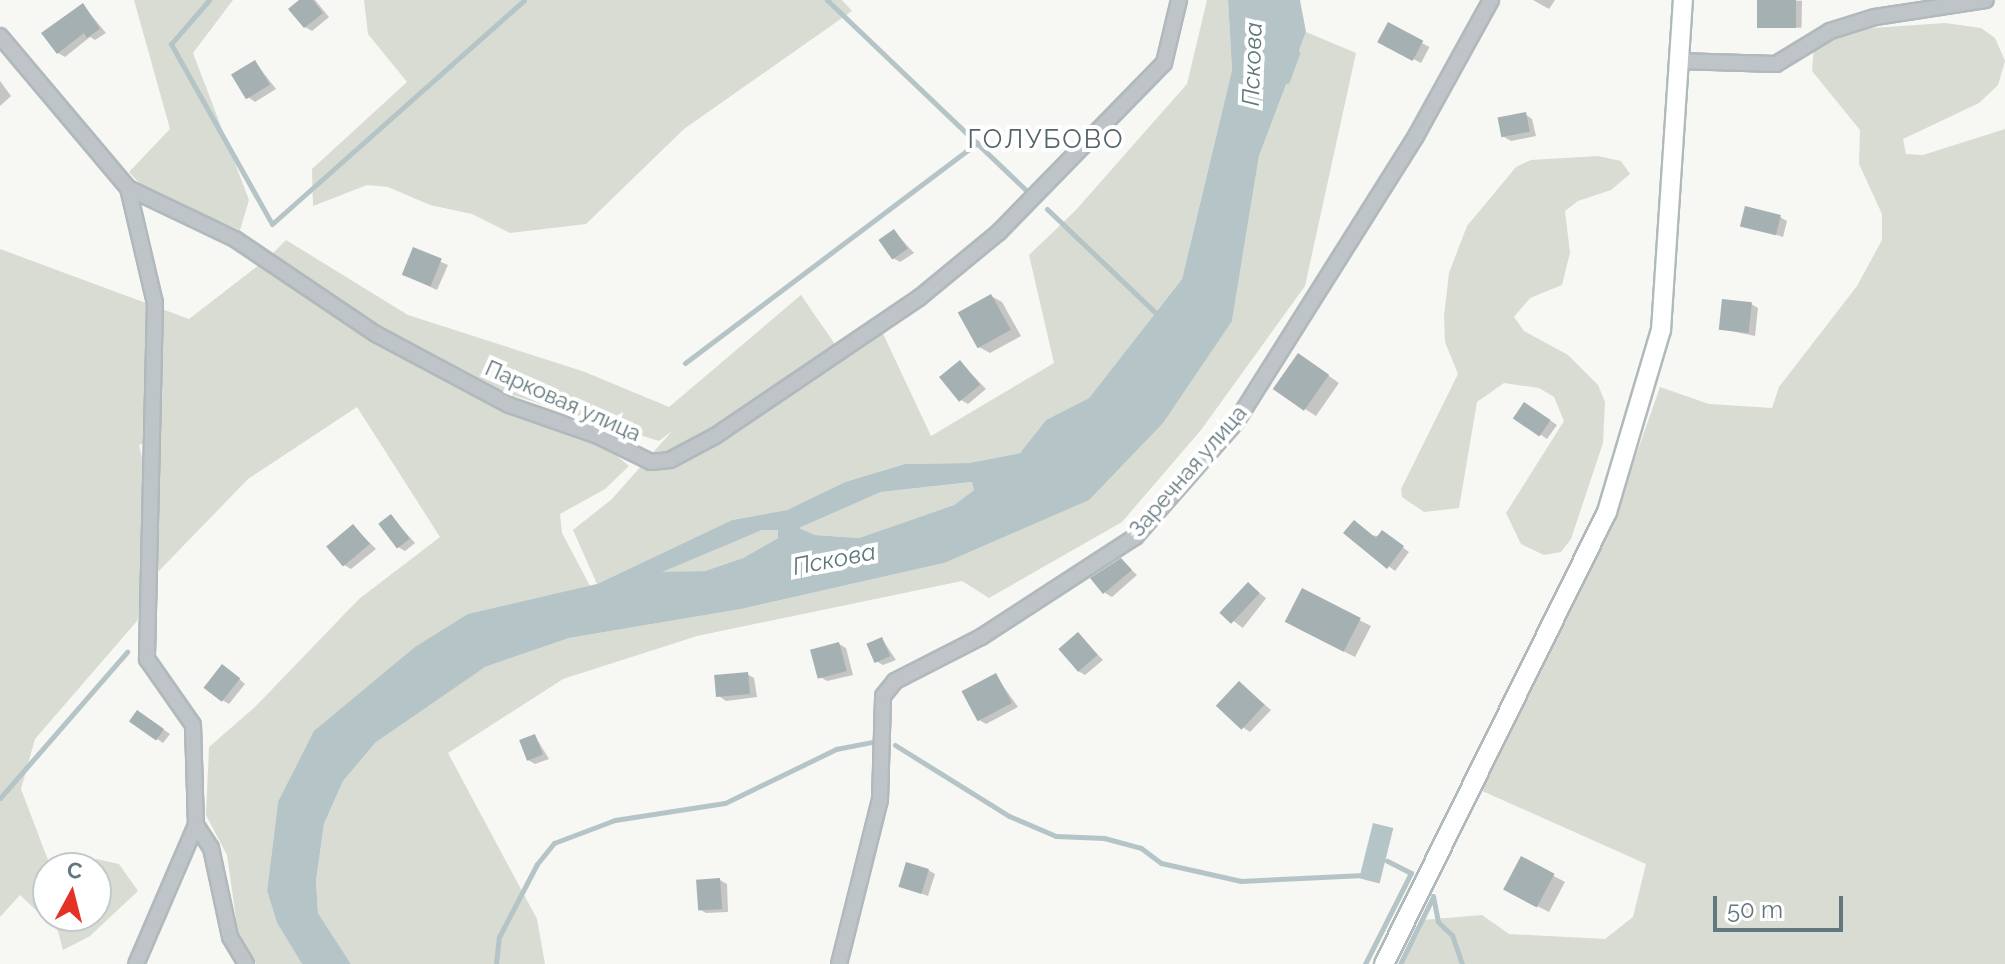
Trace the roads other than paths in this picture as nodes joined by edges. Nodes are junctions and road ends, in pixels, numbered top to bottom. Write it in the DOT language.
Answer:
graph roads {
  1 [pos="1179,0"];
  2 [pos="1491,0"];
  3 [pos="1683,0"];
  4 [pos="1986,0"];
  5 [pos="0,36"];
  6 [pos="1678,61"];
  7 [pos="128,188"];
  8 [pos="196,825"];
  9 [pos="136,964"];
  10 [pos="246,964"];
  11 [pos="839,964"];
  12 [pos="1384,964"];
  1 -- 7 [label="street, Парковая улица"];
  2 -- 11 [label="street, Заречная улица"];
  3 -- 6 [label="street"];
  4 -- 6 [label="street"];
  5 -- 7 [label="street, Парковая улица"];
  6 -- 12 [label="street"];
  7 -- 8 [label="street"];
  8 -- 9 [label="street"];
  8 -- 10 [label="street"];
}
